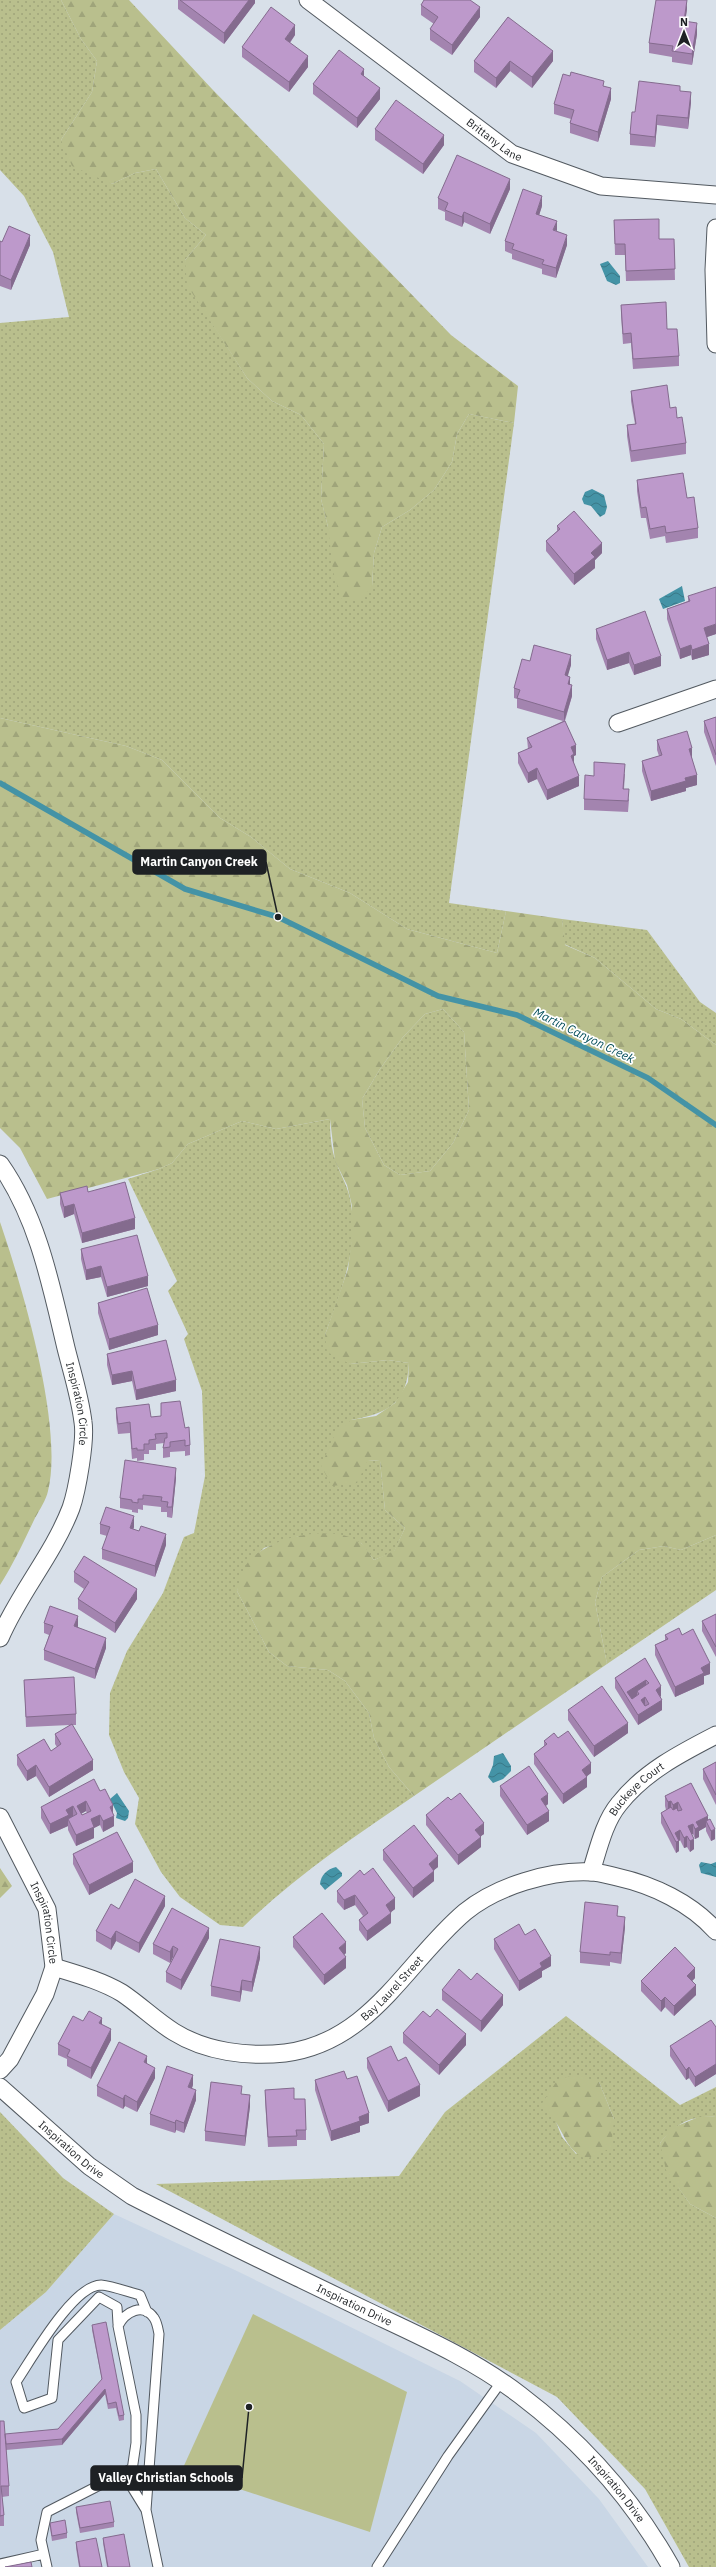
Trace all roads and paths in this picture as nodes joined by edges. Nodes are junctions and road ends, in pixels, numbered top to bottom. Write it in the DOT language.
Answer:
graph roads {
  1 [pos="308,0"];
  2 [pos="716,195"];
  3 [pos="716,228"];
  4 [pos="716,344"];
  5 [pos="716,689"];
  6 [pos="618,723"];
  7 [pos="0,1164"];
  8 [pos="0,1638"];
  9 [pos="716,1734"];
  10 [pos="0,1817"];
  11 [pos="591,1872"];
  12 [pos="716,1931"];
  13 [pos="54,1967"];
  14 [pos="0,2070"];
  15 [pos="0,2087"];
  16 [pos="147,2312"];
  17 [pos="118,2326"];
  18 [pos="501,2382"];
  19 [pos="132,2468"];
  20 [pos="146,2510"];
  21 [pos="44,2554"];
  22 [pos="0,2564"];
  23 [pos="47,2567"];
  24 [pos="158,2567"];
  25 [pos="377,2567"];
  26 [pos="671,2567"];
  1 -- 2 [label="street, Brittany Lane"];
  3 -- 4 [label="street"];
  5 -- 6 [label="street"];
  7 -- 8 [label="street, Inspiration Circle"];
  9 -- 11 [label="street, Buckeye Court"];
  10 -- 13 [label="street, Inspiration Circle"];
  11 -- 12 [label="street, Bay Laurel Street"];
  11 -- 13 [label="street, Bay Laurel Street"];
  13 -- 14 [label="street, Inspiration Circle"];
  15 -- 18 [label="street, Inspiration Drive"];
  16 -- 17 [label="lane"];
  16 -- 17 [label="lane"];
  16 -- 20 [label="lane"];
  17 -- 19 [label="lane"];
  18 -- 25 [label="lane"];
  18 -- 26 [label="street, Inspiration Drive"];
  19 -- 20 [label="lane"];
  19 -- 21 [label="lane"];
  20 -- 24 [label="lane"];
  21 -- 22 [label="lane"];
  21 -- 23 [label="lane"];
}
